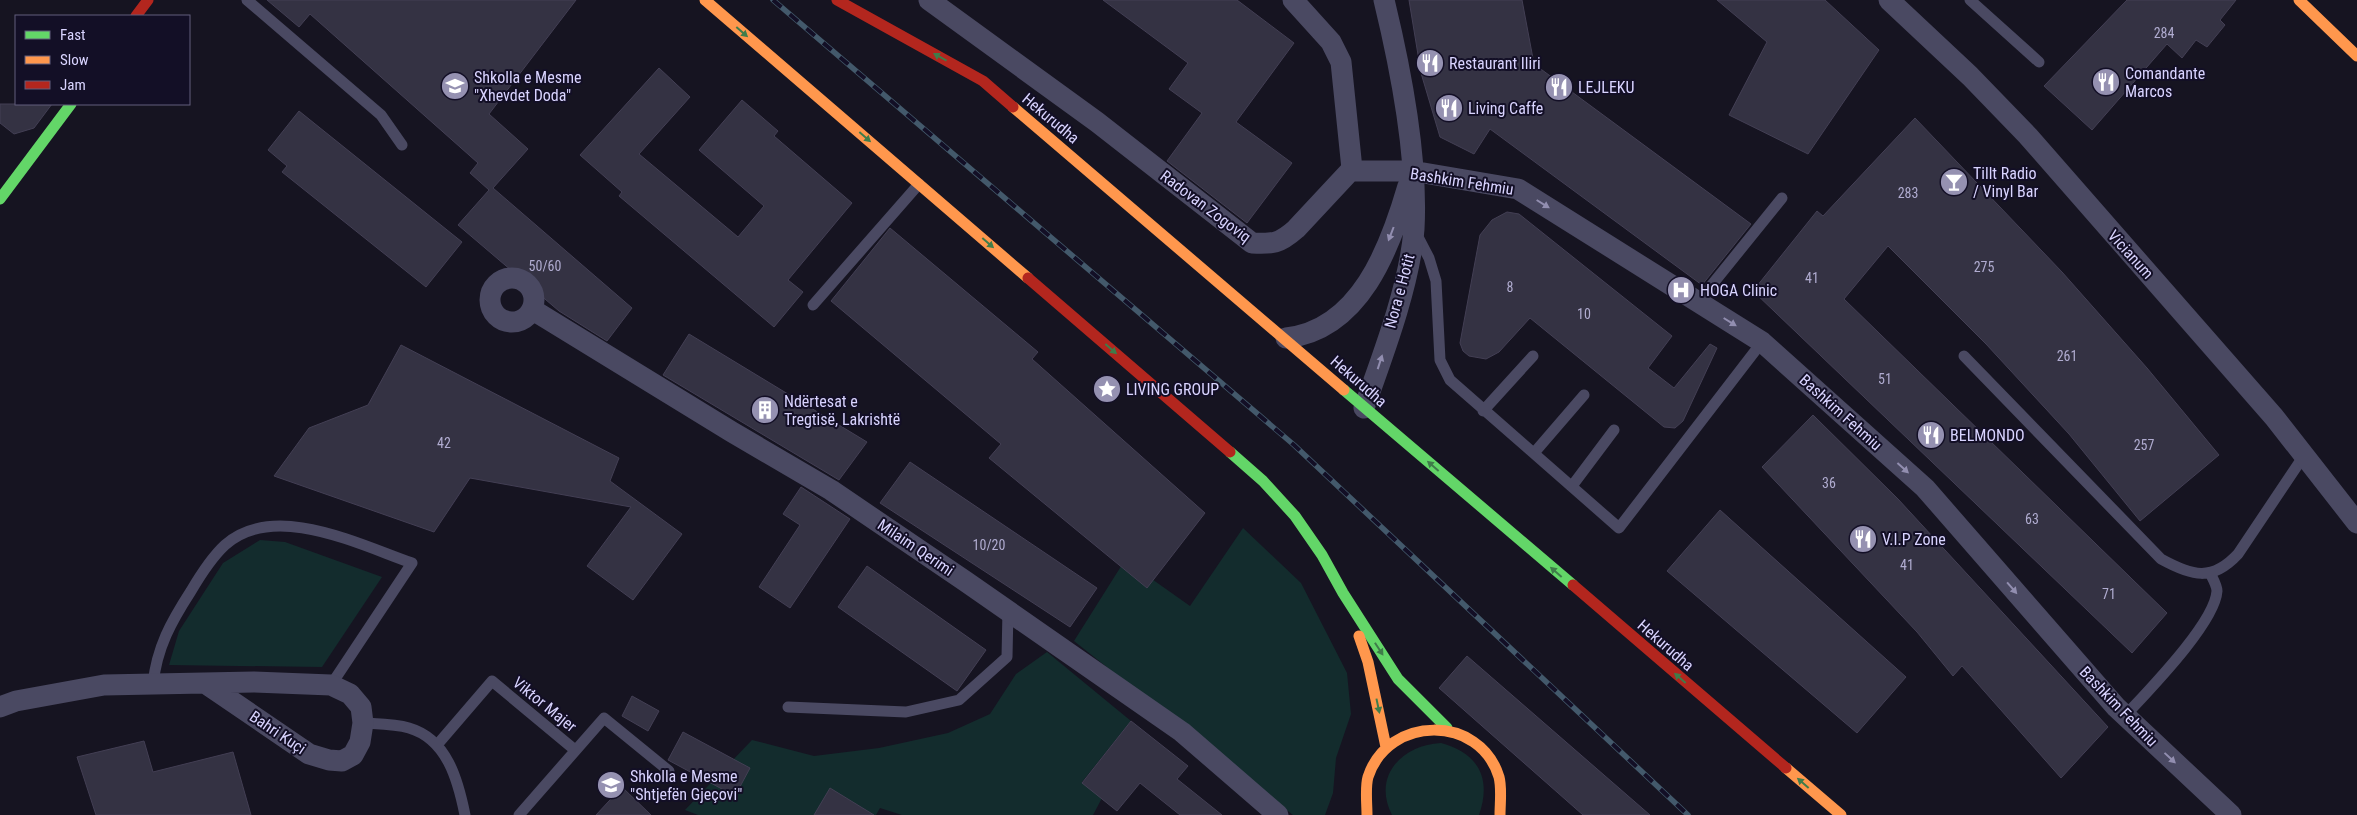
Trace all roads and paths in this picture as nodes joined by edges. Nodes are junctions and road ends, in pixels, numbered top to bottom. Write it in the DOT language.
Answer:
graph roads {
  1 [pos="148,0"];
  2 [pos="247,0"];
  3 [pos="704,0"];
  4 [pos="837,0"];
  5 [pos="929,0"];
  6 [pos="1293,0"];
  7 [pos="1384,0"];
  8 [pos="1889,0"];
  9 [pos="1970,0"];
  10 [pos="2299,0"];
  11 [pos="137,15"];
  12 [pos="2357,56"];
  13 [pos="2039,62"];
  14 [pos="70,105"];
  15 [pos="402,145"];
  16 [pos="1352,169"];
  17 [pos="1412,171"];
  18 [pos="920,184"];
  19 [pos="1782,198"];
  20 [pos="0,199"];
  21 [pos="1414,230"];
  22 [pos="1698,302"];
  23 [pos="813,305"];
  24 [pos="533,310"];
  25 [pos="1286,338"];
  26 [pos="1762,342"];
  27 [pos="1533,356"];
  28 [pos="1964,356"];
  29 [pos="1584,395"];
  30 [pos="1364,408"];
  31 [pos="1483,411"];
  32 [pos="1614,430"];
  33 [pos="1534,453"];
  34 [pos="2305,454"];
  35 [pos="1572,486"];
  36 [pos="2357,523"];
  37 [pos="2210,573"];
  38 [pos="1343,593"];
  39 [pos="1008,610"];
  40 [pos="205,683"];
  41 [pos="153,684"];
  42 [pos="332,685"];
  43 [pos="8,704"];
  44 [pos="788,707"];
  45 [pos="2125,716"];
  46 [pos="363,723"];
  47 [pos="1447,728"];
  48 [pos="437,745"];
  49 [pos="1386,747"];
  50 [pos="575,750"];
  51 [pos="669,771"];
  52 [pos="1364,799"];
  53 [pos="465,815"];
  54 [pos="520,815"];
  55 [pos="1278,815"];
  56 [pos="1355,815"];
  57 [pos="1367,815"];
  58 [pos="1500,815"];
  59 [pos="1840,815"];
  60 [pos="2231,815"];
  1 -- 11 [label="main road"];
  2 -- 15 [label="lane"];
  3 -- 18 [label="main road, one-way"];
  25 -- 4 [label="main road, Hekurudha, one-way"];
  5 -- 16 [label="street, Radovan Zogoviq"];
  6 -- 16 [label="street"];
  7 -- 17 [label="street, Nora e Hotit"];
  8 -- 34 [label="street, Vicianum"];
  9 -- 13 [label="lane"];
  10 -- 12 [label="main road"];
  14 -- 20 [label="main road"];
  16 -- 17 [label="street, Bashkim Fehmiu"];
  17 -- 21 [label="street, Nora e Hotit"];
  17 -- 22 [label="street, Bashkim Fehmiu, one-way"];
  17 -- 25 [label="street, Nora e Hotit, one-way"];
  18 -- 23 [label="lane"];
  18 -- 38 [label="main road, one-way"];
  19 -- 22 [label="lane"];
  30 -- 21 [label="street, Nora e Hotit, one-way"];
  21 -- 31 [label="lane"];
  22 -- 26 [label="street, Bashkim Fehmiu, one-way"];
  24 -- 39 [label="street, Milaim Qerimi"];
  25 -- 30 [label="main road, Hekurudha"];
  26 -- 35 [label="lane"];
  26 -- 45 [label="street, Bashkim Fehmiu, one-way"];
  27 -- 31 [label="lane"];
  28 -- 37 [label="lane"];
  29 -- 33 [label="lane"];
  59 -- 30 [label="main road, Hekurudha, one-way"];
  31 -- 33 [label="lane"];
  32 -- 35 [label="lane"];
  33 -- 35 [label="lane"];
  34 -- 36 [label="street, Vicianum"];
  34 -- 37 [label="lane"];
  37 -- 45 [label="lane"];
  38 -- 47 [label="main road, one-way"];
  38 -- 49 [label="main road, one-way"];
  39 -- 44 [label="lane"];
  39 -- 55 [label="street, Milaim Qerimi"];
  40 -- 41 [label="street, Bahri Kuçi"];
  40 -- 42 [label="street, Bahri Kuçi"];
  40 -- 46 [label="street, Bahri Kuçi"];
  41 -- 42 [label="lane"];
  41 -- 43 [label="street, Bahri Kuçi"];
  42 -- 46 [label="street, Bahri Kuçi"];
  45 -- 60 [label="street, Bashkim Fehmiu, one-way"];
  46 -- 48 [label="lane"];
  47 -- 49 [label="main road"];
  47 -- 58 [label="main road"];
  48 -- 50 [label="lane, Viktor Majer"];
  48 -- 53 [label="lane"];
  49 -- 52 [label="main road"];
  50 -- 51 [label="lane"];
  50 -- 54 [label="lane, Viktor Majer"];
  52 -- 56 [label="main road"];
  52 -- 57 [label="main road"];
}
